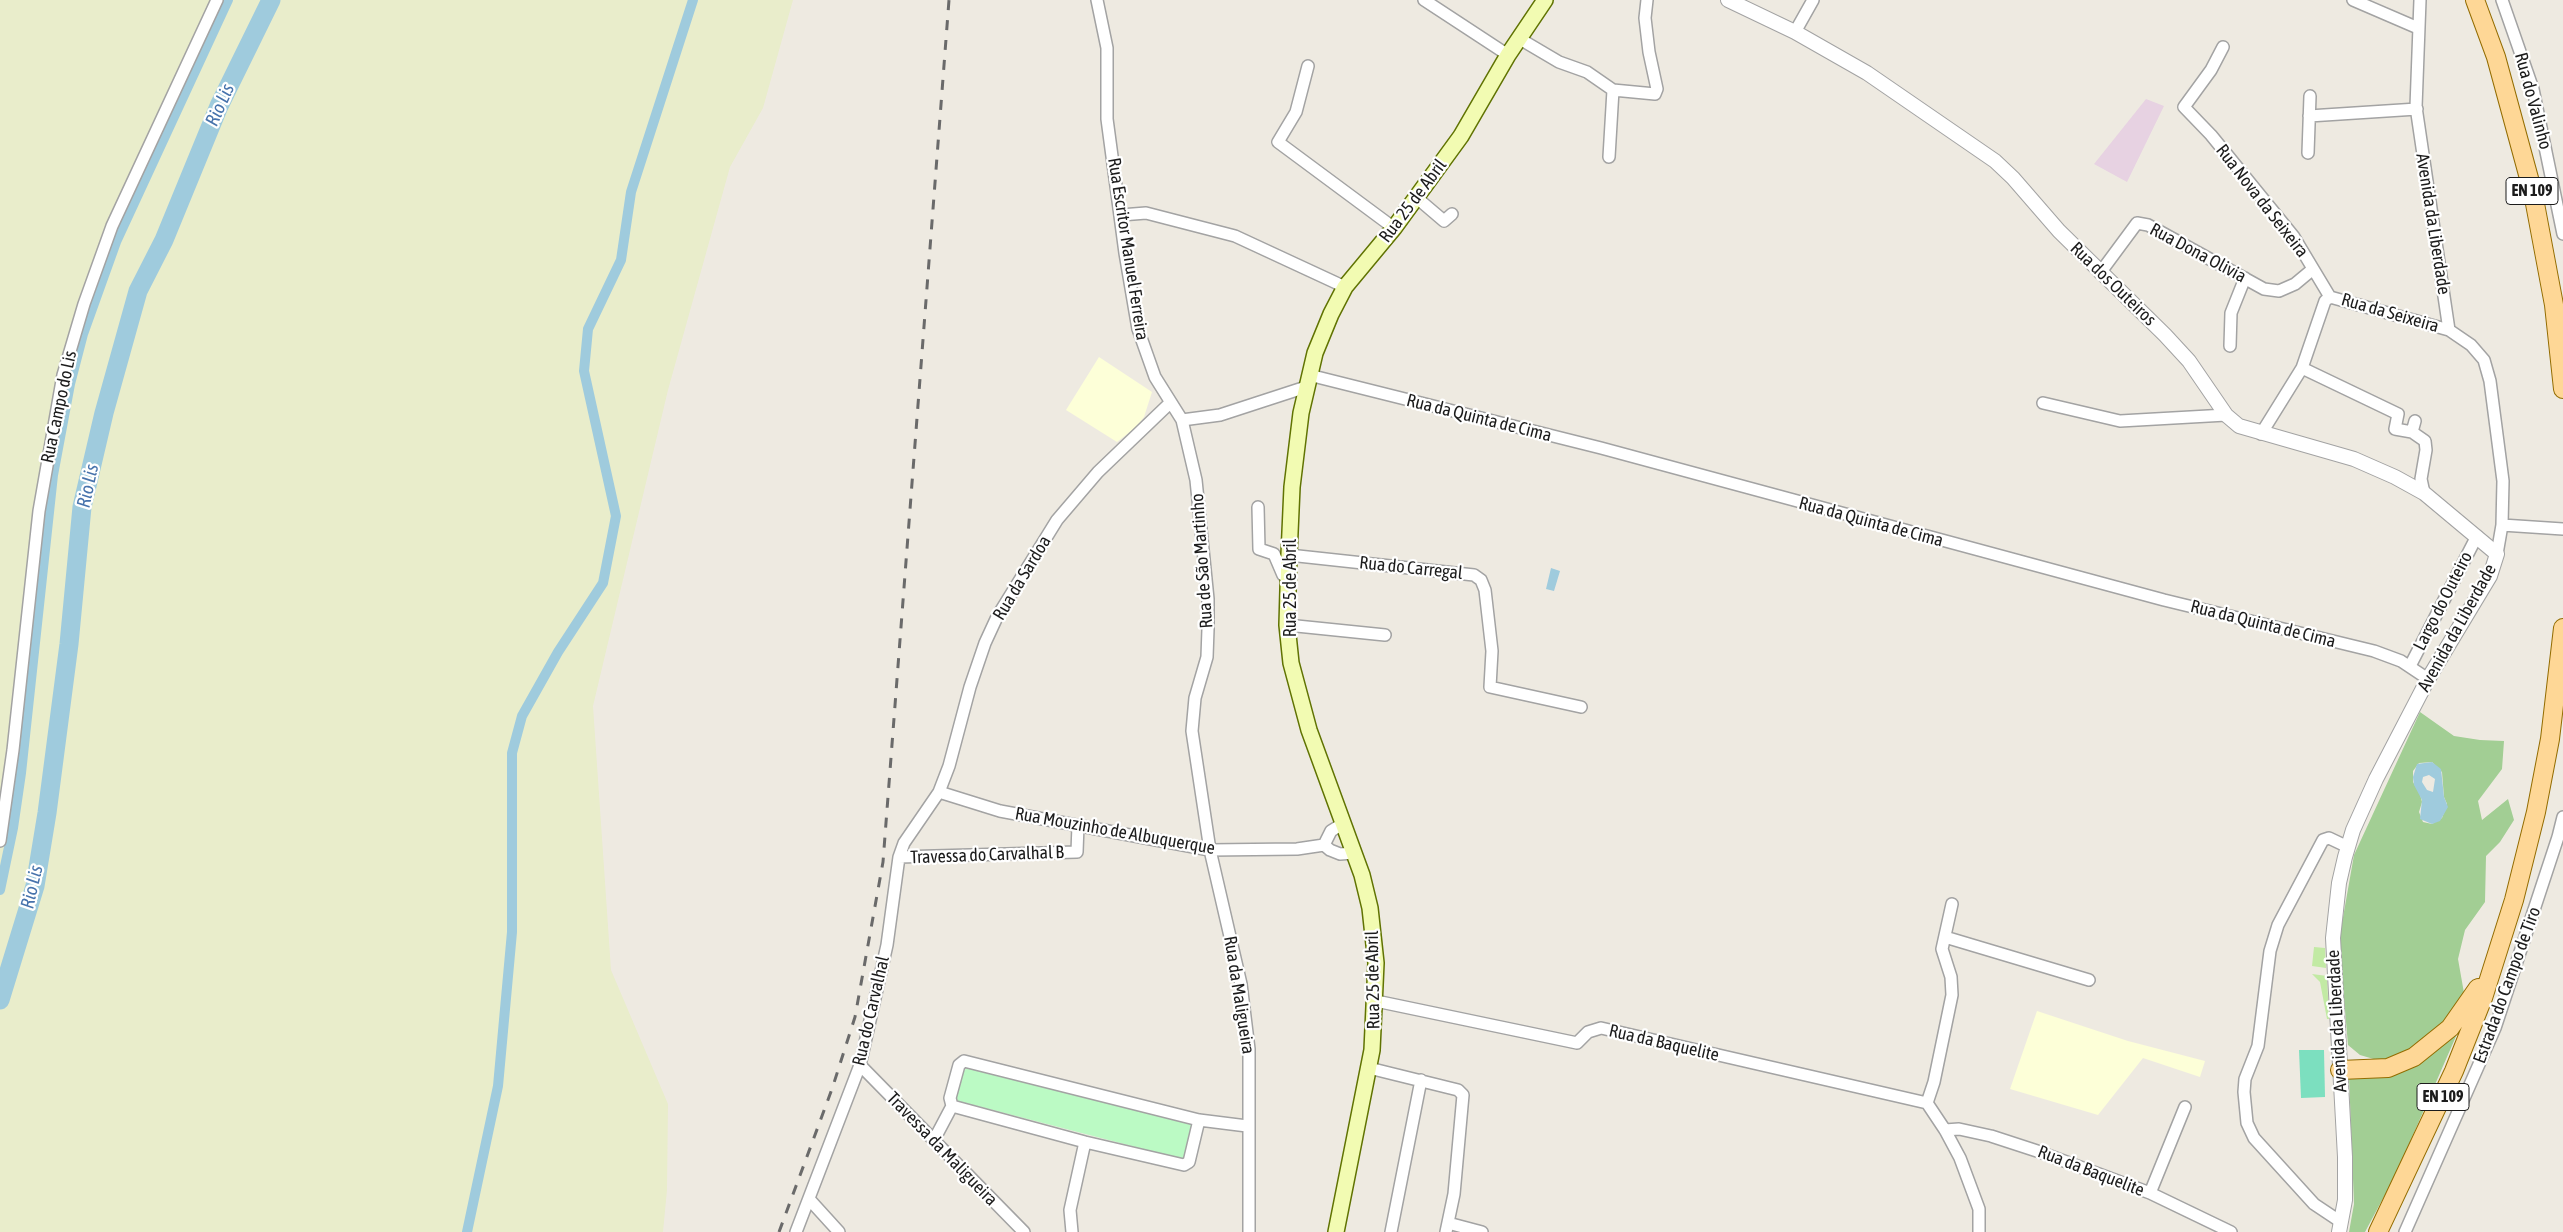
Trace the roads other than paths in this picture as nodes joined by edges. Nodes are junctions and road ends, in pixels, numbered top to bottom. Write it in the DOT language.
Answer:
graph roads {
  1 [pos="217,0"];
  2 [pos="1097,0"];
  3 [pos="1424,0"];
  4 [pos="1545,0"];
  5 [pos="1646,0"];
  6 [pos="1728,0"];
  7 [pos="1813,0"];
  8 [pos="2354,0"];
  9 [pos="2420,0"];
  10 [pos="2475,0"];
  11 [pos="2502,0"];
  12 [pos="2418,28"];
  13 [pos="1795,32"];
  14 [pos="1520,39"];
  15 [pos="2223,47"];
  16 [pos="1508,55"];
  17 [pos="1308,66"];
  18 [pos="1613,90"];
  19 [pos="2310,96"];
  20 [pos="2417,109"];
  21 [pos="2309,116"];
  22 [pos="2308,153"];
  23 [pos="1609,157"];
  24 [pos="1417,198"];
  25 [pos="1452,214"];
  26 [pos="1121,215"];
  27 [pos="1394,228"];
  28 [pos="2563,234"];
  29 [pos="2314,269"];
  30 [pos="2100,274"];
  31 [pos="2245,278"];
  32 [pos="1345,286"];
  33 [pos="2330,297"];
  34 [pos="2449,330"];
  35 [pos="2230,346"];
  36 [pos="2302,368"];
  37 [pos="1307,381"];
  38 [pos="2563,388"];
  39 [pos="1170,403"];
  40 [pos="2043,403"];
  41 [pos="2226,415"];
  42 [pos="1182,420"];
  43 [pos="2261,434"];
  44 [pos="2424,493"];
  45 [pos="1258,506"];
  46 [pos="2502,526"];
  47 [pos="2563,529"];
  48 [pos="2477,536"];
  49 [pos="2497,554"];
  50 [pos="1289,555"];
  51 [pos="1288,577"];
  52 [pos="1288,625"];
  53 [pos="2563,628"];
  54 [pos="1384,635"];
  55 [pos="2410,666"];
  56 [pos="2428,679"];
  57 [pos="1581,707"];
  58 [pos="939,792"];
  59 [pos="2563,817"];
  60 [pos="1344,823"];
  61 [pos="1078,825"];
  62 [pos="0,840"];
  63 [pos="1324,845"];
  64 [pos="2348,847"];
  65 [pos="1210,850"];
  66 [pos="1354,853"];
  67 [pos="899,857"];
  68 [pos="1952,904"];
  69 [pos="1945,937"];
  70 [pos="2496,957"];
  71 [pos="2089,980"];
  72 [pos="1376,1001"];
  73 [pos="860,1065"];
  74 [pos="1369,1068"];
  75 [pos="2340,1070"];
  76 [pos="1421,1080"];
  77 [pos="1926,1103"];
  78 [pos="952,1106"];
  79 [pos="2185,1107"];
  80 [pos="1199,1120"];
  81 [pos="1247,1126"];
  82 [pos="1945,1130"];
  83 [pos="934,1140"];
  84 [pos="1085,1142"];
  85 [pos="2150,1193"];
  86 [pos="809,1199"];
  87 [pos="1447,1227"];
  88 [pos="2340,1227"];
  89 [pos="796,1232"];
  90 [pos="839,1232"];
  91 [pos="1024,1232"];
  92 [pos="1072,1232"];
  93 [pos="1248,1232"];
  94 [pos="1336,1232"];
  95 [pos="1391,1232"];
  96 [pos="1482,1232"];
  97 [pos="1979,1232"];
  98 [pos="2231,1232"];
  99 [pos="2378,1232"];
  100 [pos="2405,1232"];
  1 -- 62 [label="street, Rua Campo do Lis"];
  2 -- 26 [label="street, Rua Escritor Manuel Ferreira"];
  3 -- 16 [label="street"];
  4 -- 14 [label="main road, Rua 25 de Abril"];
  5 -- 18 [label="street"];
  6 -- 13 [label="street, Rua dos Outeiros"];
  7 -- 13 [label="street"];
  8 -- 12 [label="street"];
  9 -- 12 [label="street, Avenida da Liberdade"];
  10 -- 38 [label="main road, EN 109"];
  11 -- 28 [label="street, Rua do Valinho"];
  12 -- 20 [label="street, Avenida da Liberdade"];
  13 -- 30 [label="street, Rua dos Outeiros"];
  14 -- 16 [label="main road, Rua 25 de Abril"];
  14 -- 18 [label="street"];
  15 -- 29 [label="street, Rua Nova da Seixeira"];
  16 -- 24 [label="main road, Rua 25 de Abril"];
  17 -- 27 [label="street"];
  18 -- 23 [label="street"];
  19 -- 21 [label="street"];
  20 -- 21 [label="street"];
  20 -- 34 [label="street, Avenida da Liberdade"];
  21 -- 22 [label="street"];
  24 -- 25 [label="street"];
  24 -- 27 [label="main road, Rua 25 de Abril"];
  26 -- 32 [label="street"];
  26 -- 39 [label="street, Rua Escritor Manuel Ferreira"];
  27 -- 32 [label="main road, Rua 25 de Abril"];
  29 -- 31 [label="street, Rua Dona Olivia"];
  29 -- 33 [label="street, Rua Nova da Seixeira"];
  30 -- 31 [label="street, Rua Dona Olivia"];
  30 -- 41 [label="street, Rua dos Outeiros"];
  31 -- 35 [label="street"];
  32 -- 37 [label="main road, Rua 25 de Abril"];
  33 -- 34 [label="street, Rua da Seixeira"];
  33 -- 36 [label="street"];
  34 -- 46 [label="street, Avenida da Liberdade"];
  36 -- 43 [label="street"];
  36 -- 44 [label="street"];
  37 -- 42 [label="street"];
  37 -- 50 [label="main road, Rua 25 de Abril"];
  37 -- 55 [label="street, Rua da Quinta de Cima"];
  39 -- 42 [label="street, Rua Escritor Manuel Ferreira"];
  39 -- 58 [label="street, Rua da Sardoa"];
  40 -- 41 [label="street"];
  41 -- 43 [label="street, Rua dos Outeiros"];
  42 -- 65 [label="street, Rua de São Martinho"];
  43 -- 44 [label="street, Rua dos Outeiros"];
  44 -- 48 [label="street, Rua dos Outeiros"];
  45 -- 51 [label="street"];
  46 -- 47 [label="street"];
  46 -- 49 [label="street, Avenida da Liberdade"];
  48 -- 49 [label="street, Rua dos Outeiros"];
  48 -- 55 [label="street, Largo do Outeiro"];
  49 -- 56 [label="street, Avenida da Liberdade"];
  50 -- 51 [label="main road, Rua 25 de Abril"];
  50 -- 57 [label="street, Rua do Carregal"];
  51 -- 52 [label="main road, Rua 25 de Abril"];
  52 -- 54 [label="street"];
  52 -- 60 [label="main road, Rua 25 de Abril"];
  53 -- 70 [label="main road, EN 109"];
  55 -- 56 [label="street, Rua da Quinta de Cima"];
  56 -- 64 [label="street, Avenida da Liberdade"];
  58 -- 61 [label="street, Rua Mouzinho de Albuquerque"];
  58 -- 67 [label="street, Rua do Carvalhal"];
  59 -- 100 [label="street, Estrada do Campo de Tiro"];
  60 -- 63 [label="street"];
  60 -- 66 [label="main road, Rua 25 de Abril"];
  61 -- 65 [label="street, Rua Mouzinho de Albuquerque"];
  61 -- 67 [label="street, Travessa do Carvalhal B"];
  63 -- 65 [label="street, Rua Mouzinho de Albuquerque"];
  63 -- 66 [label="street, Rua Mouzinho de Albuquerque"];
  64 -- 75 [label="street, Avenida da Liberdade"];
  64 -- 88 [label="street"];
  65 -- 81 [label="street, Rua da Maligueira"];
  66 -- 72 [label="main road, Rua 25 de Abril"];
  67 -- 73 [label="street, Rua do Carvalhal"];
  68 -- 69 [label="street"];
  69 -- 71 [label="street"];
  69 -- 77 [label="street"];
  70 -- 75 [label="main road"];
  70 -- 99 [label="main road, EN 109"];
  72 -- 74 [label="main road, Rua 25 de Abril"];
  72 -- 77 [label="street, Rua da Baquelite"];
  73 -- 83 [label="street, Travessa da Maligueira"];
  73 -- 86 [label="street, Rua do Carvalhal"];
  74 -- 76 [label="street"];
  74 -- 94 [label="main road, Rua 25 de Abril"];
  75 -- 88 [label="street, Avenida da Liberdade"];
  76 -- 87 [label="street"];
  76 -- 95 [label="street"];
  77 -- 82 [label="street"];
  78 -- 80 [label="street"];
  78 -- 83 [label="street"];
  78 -- 84 [label="street"];
  79 -- 85 [label="street"];
  80 -- 81 [label="street"];
  80 -- 84 [label="street"];
  81 -- 93 [label="street, Rua da Maligueira"];
  82 -- 85 [label="street, Rua da Baquelite"];
  82 -- 97 [label="street"];
  83 -- 91 [label="street, Travessa da Maligueira"];
  84 -- 92 [label="street"];
  85 -- 98 [label="street, Rua da Baquelite"];
  86 -- 89 [label="street, Rua do Carvalhal"];
  86 -- 90 [label="street"];
  87 -- 96 [label="street"];
}
